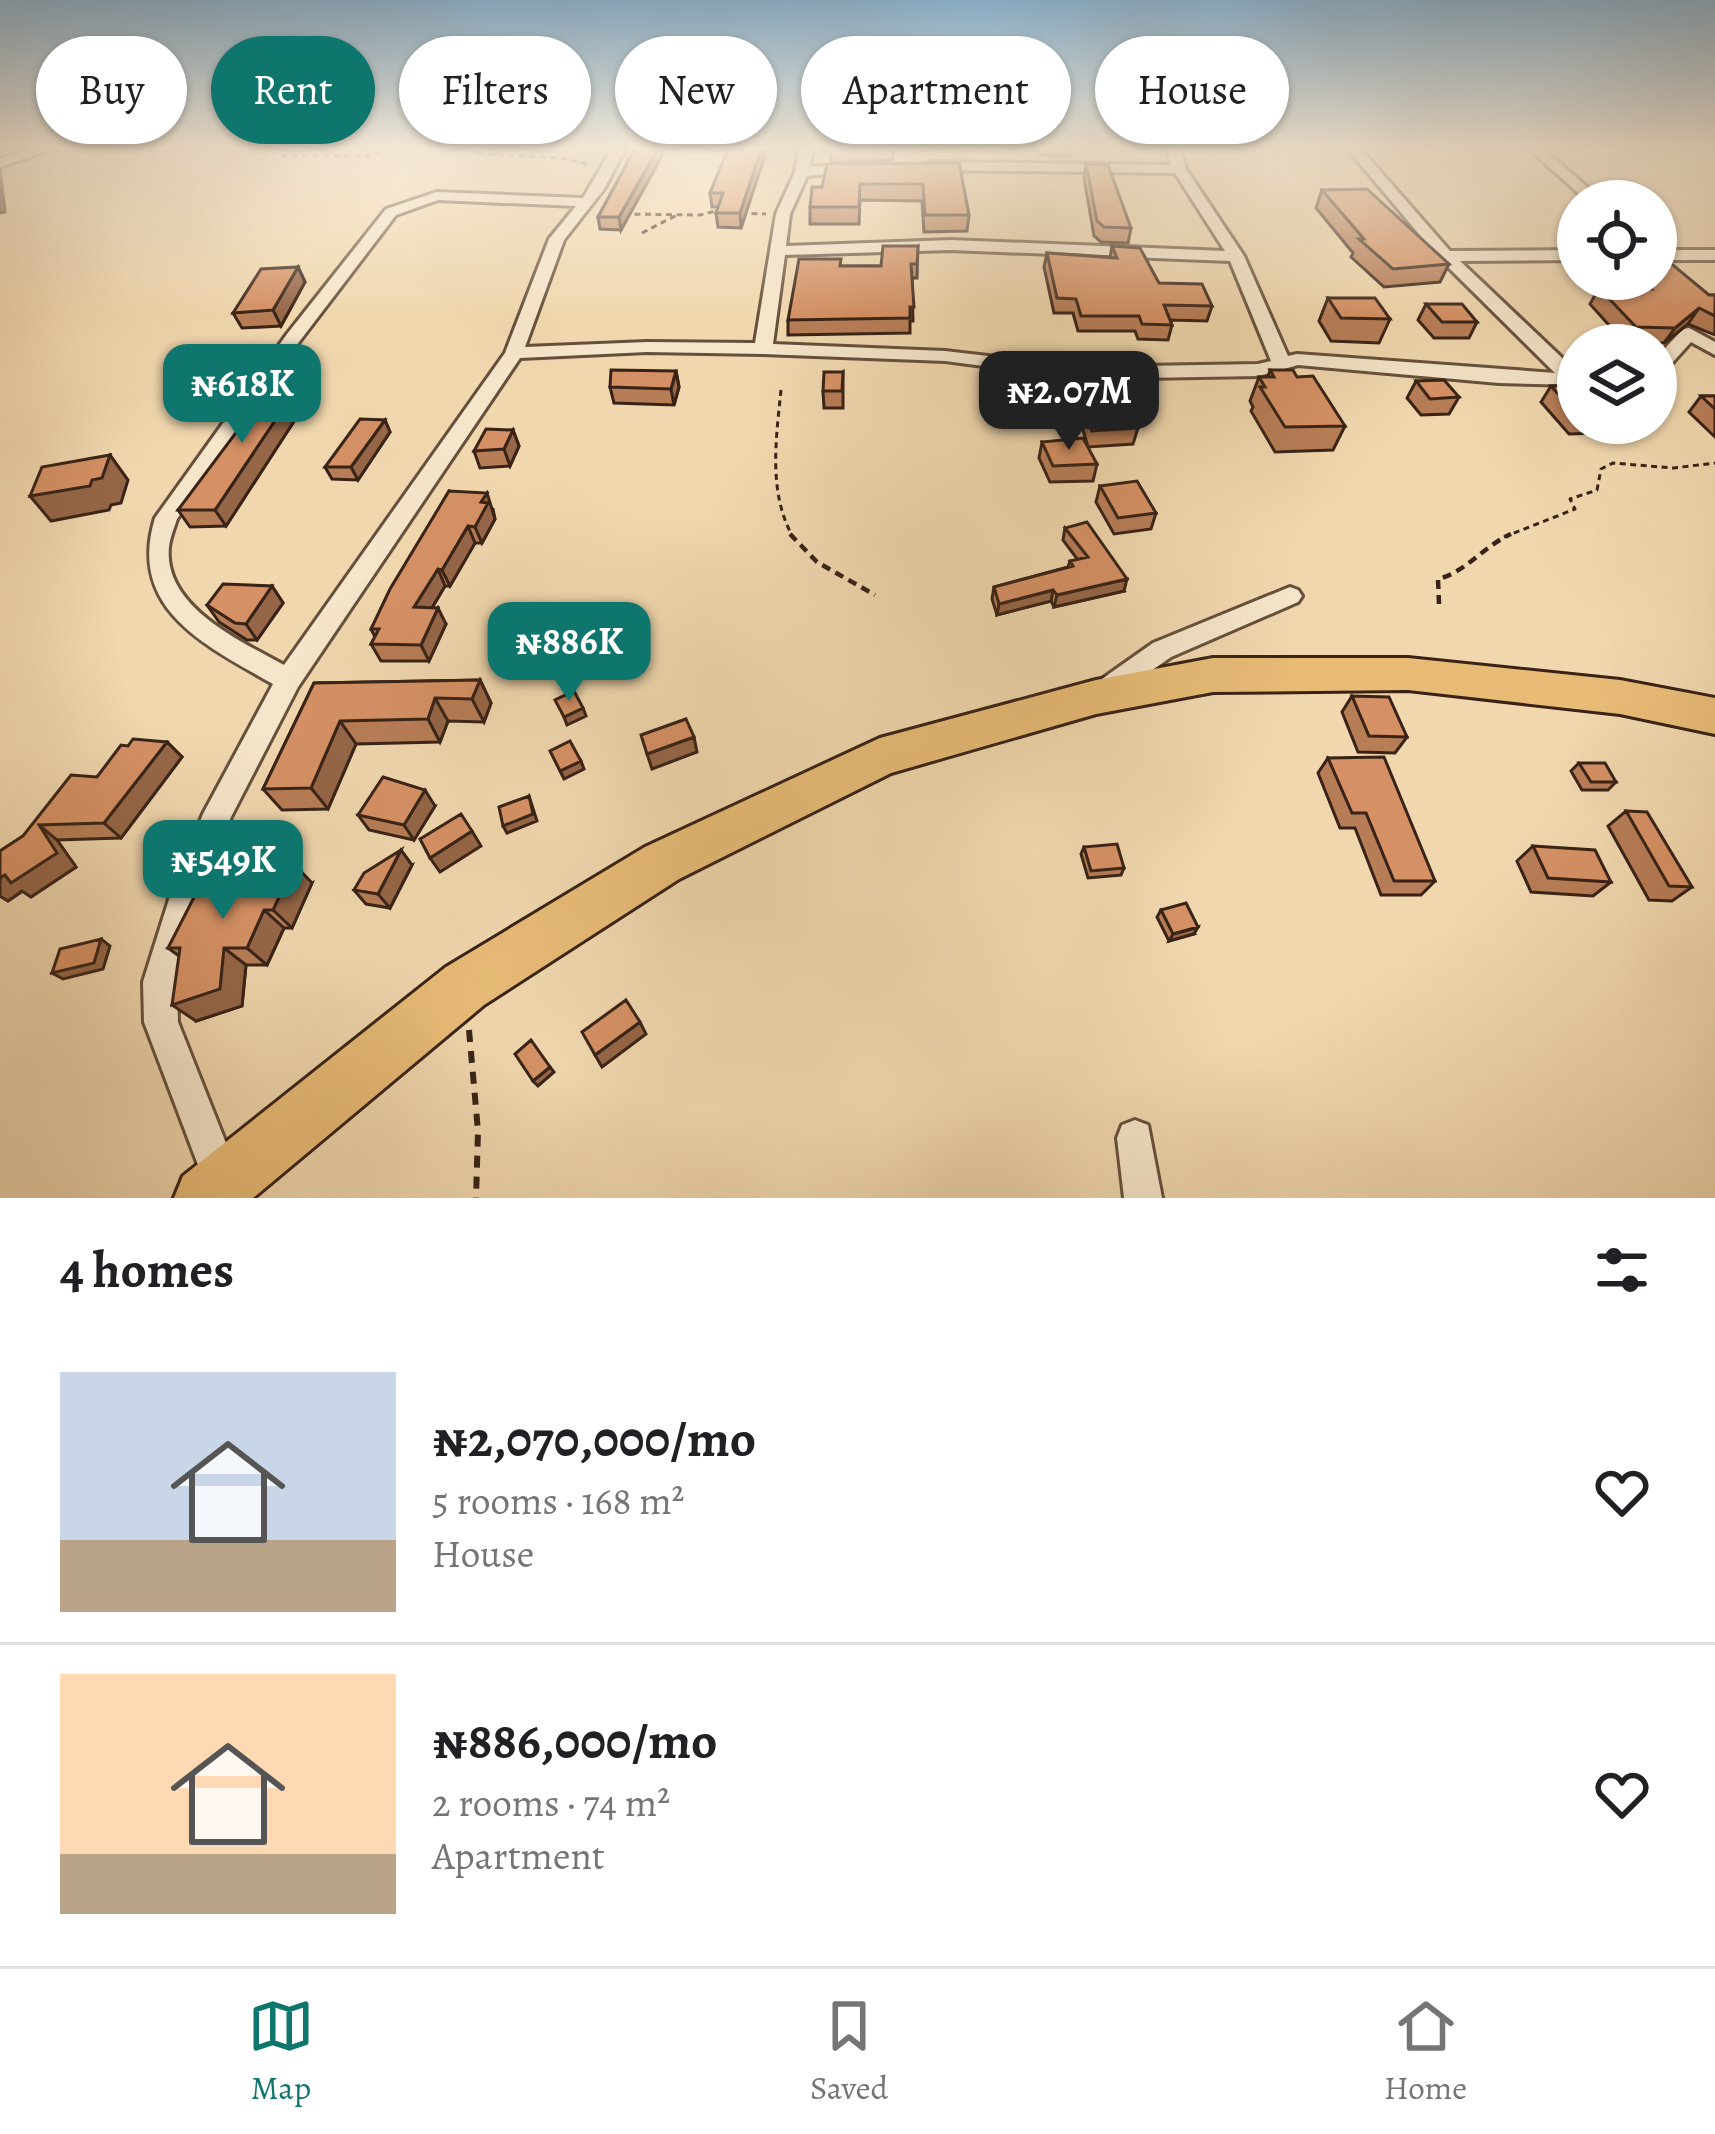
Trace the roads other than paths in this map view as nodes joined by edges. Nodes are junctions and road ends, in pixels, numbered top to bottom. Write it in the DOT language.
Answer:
graph roads {
  1 [pos="417,203"];
  2 [pos="585,203"];
  3 [pos="788,203"];
  4 [pos="1201,203"];
  5 [pos="1400,203"];
  6 [pos="777,251"];
  7 [pos="1677,254"];
  8 [pos="1557,255"];
  9 [pos="1715,255"];
  10 [pos="1236,256"];
  11 [pos="1446,256"];
  12 [pos="1677,346"];
  13 [pos="763,349"];
  14 [pos="1715,350"];
  15 [pos="514,353"];
  16 [pos="1557,362"];
  17 [pos="1282,364"];
  18 [pos="1557,378"];
  19 [pos="1290,596"];
  20 [pos="288,680"];
  21 [pos="1096,697"];
  22 [pos="1715,716"];
  23 [pos="1136,1138"];
  24 [pos="213,1190"];
  25 [pos="1143,1198"];
  1 -- 20 [label="street"];
  2 -- 15 [label="street"];
  3 -- 6 [label="street"];
  4 -- 10 [label="street"];
  5 -- 11 [label="street"];
  6 -- 10 [label="street"];
  6 -- 13 [label="street"];
  7 -- 9 [label="street"];
  8 -- 11 [label="street"];
  10 -- 17 [label="street"];
  11 -- 16 [label="street"];
  12 -- 14 [label="street"];
  13 -- 15 [label="street"];
  13 -- 17 [label="street"];
  15 -- 20 [label="street"];
  17 -- 18 [label="street"];
  19 -- 21 [label="street"];
  20 -- 24 [label="street"];
  21 -- 22 [label="main road"];
  21 -- 24 [label="main road"];
  23 -- 25 [label="street"];
}
